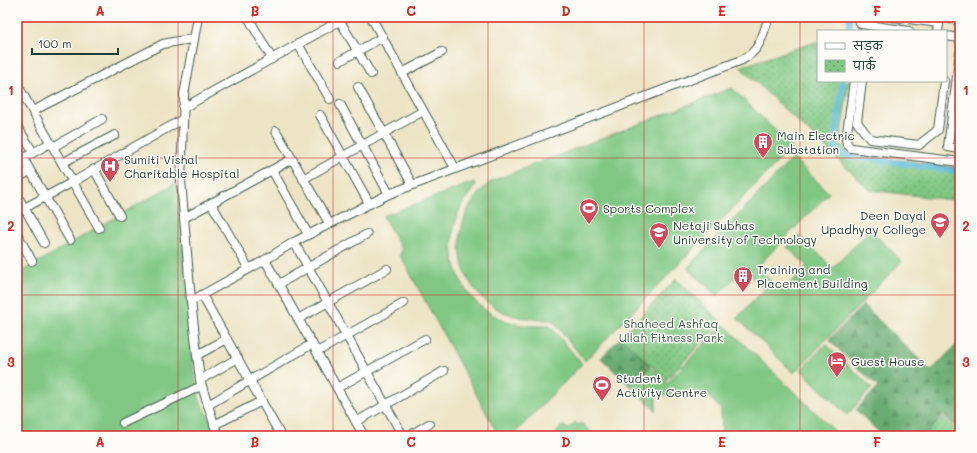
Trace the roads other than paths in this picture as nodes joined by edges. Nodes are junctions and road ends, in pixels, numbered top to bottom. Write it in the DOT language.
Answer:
graph roads {
  1 [pos="198,17"];
  2 [pos="248,17"];
  3 [pos="371,17"];
  4 [pos="769,17"];
  5 [pos="893,17"];
  6 [pos="951,17"];
  7 [pos="344,19"];
  8 [pos="960,21"];
  9 [pos="860,22"];
  10 [pos="939,24"];
  11 [pos="904,30"];
  12 [pos="947,36"];
  13 [pos="383,37"];
  14 [pos="960,38"];
  15 [pos="194,39"];
  16 [pos="298,44"];
  17 [pos="358,51"];
  18 [pos="442,52"];
  19 [pos="960,56"];
  20 [pos="272,59"];
  21 [pos="340,61"];
  22 [pos="402,73"];
  23 [pos="371,74"];
  24 [pos="854,82"];
  25 [pos="862,82"];
  26 [pos="944,82"];
  27 [pos="17,84"];
  28 [pos="358,88"];
  29 [pos="330,100"];
  30 [pos="340,104"];
  31 [pos="183,108"];
  32 [pos="424,111"];
  33 [pos="33,112"];
  34 [pos="320,115"];
  35 [pos="102,119"];
  36 [pos="182,119"];
  37 [pos="17,126"];
  38 [pos="276,131"];
  39 [pos="384,133"];
  40 [pos="115,135"];
  41 [pos="52,145"];
  42 [pos="363,145"];
  43 [pos="960,148"];
  44 [pos="33,152"];
  45 [pos="343,156"];
  46 [pos="292,159"];
  47 [pos="20,160"];
  48 [pos="960,162"];
  49 [pos="62,163"];
  50 [pos="455,168"];
  51 [pos="94,169"];
  52 [pos="272,170"];
  53 [pos="30,171"];
  54 [pos="17,178"];
  55 [pos="303,179"];
  56 [pos="73,182"];
  57 [pos="412,184"];
  58 [pos="389,194"];
  59 [pos="17,195"];
  60 [pos="45,197"];
  61 [pos="211,203"];
  62 [pos="369,203"];
  63 [pos="25,208"];
  64 [pos="17,212"];
  65 [pos="120,216"];
  66 [pos="184,218"];
  67 [pos="329,223"];
  68 [pos="99,228"];
  69 [pos="17,234"];
  70 [pos="308,234"];
  71 [pos="367,234"];
  72 [pos="70,240"];
  73 [pos="294,242"];
  74 [pos="44,243"];
  75 [pos="265,260"];
  76 [pos="32,261"];
  77 [pos="308,267"];
  78 [pos="248,269"];
  79 [pos="387,269"];
  80 [pos="279,284"];
  81 [pos="202,295"];
  82 [pos="191,301"];
  83 [pos="328,302"];
  84 [pos="404,303"];
  85 [pos="298,319"];
  86 [pos="347,335"];
  87 [pos="227,339"];
  88 [pos="425,339"];
  89 [pos="312,344"];
  90 [pos="317,352"];
  91 [pos="197,355"];
  92 [pos="238,358"];
  93 [pos="367,371"];
  94 [pos="444,371"];
  95 [pos="250,380"];
  96 [pos="200,383"];
  97 [pos="337,388"];
  98 [pos="262,401"];
  99 [pos="386,404"];
  100 [pos="208,405"];
  101 [pos="356,422"];
  102 [pos="123,424"];
  103 [pos="429,424"];
  104 [pos="214,425"];
  105 [pos="218,436"];
  106 [pos="281,436"];
  107 [pos="364,436"];
  108 [pos="403,436"];
  109 [pos="409,436"];
  1 -- 15 [label="street"];
  2 -- 20 [label="street"];
  3 -- 13 [label="street"];
  4 -- 50 [label="street"];
  5 -- 10 [label="street"];
  6 -- 8 [label="street"];
  7 -- 16 [label="street"];
  7 -- 17 [label="street"];
  9 -- 11 [label="street"];
  12 -- 14 [label="street"];
  13 -- 17 [label="street"];
  13 -- 22 [label="street"];
  15 -- 31 [label="street"];
  15 -- 33 [label="street"];
  16 -- 20 [label="street"];
  16 -- 29 [label="street"];
  17 -- 21 [label="street"];
  17 -- 23 [label="street"];
  18 -- 22 [label="street"];
  19 -- 43 [label="street"];
  20 -- 31 [label="street"];
  22 -- 32 [label="street"];
  24 -- 48 [label="street"];
  25 -- 26 [label="street"];
  27 -- 33 [label="street"];
  28 -- 39 [label="street"];
  30 -- 42 [label="street"];
  31 -- 36 [label="street"];
  32 -- 39 [label="street"];
  32 -- 50 [label="street"];
  33 -- 41 [label="street"];
  34 -- 45 [label="street"];
  35 -- 41 [label="street"];
  36 -- 51 [label="street"];
  36 -- 66 [label="street"];
  37 -- 44 [label="street"];
  38 -- 46 [label="street"];
  39 -- 42 [label="street"];
  39 -- 57 [label="street"];
  40 -- 49 [label="street"];
  41 -- 44 [label="street"];
  41 -- 49 [label="street"];
  42 -- 45 [label="street"];
  42 -- 58 [label="street"];
  44 -- 47 [label="street"];
  45 -- 55 [label="street"];
  45 -- 62 [label="street"];
  46 -- 52 [label="street"];
  46 -- 55 [label="street"];
  47 -- 53 [label="street"];
  49 -- 56 [label="street"];
  50 -- 57 [label="street"];
  51 -- 56 [label="street"];
  51 -- 65 [label="street"];
  52 -- 61 [label="street"];
  52 -- 70 [label="street"];
  53 -- 54 [label="street"];
  53 -- 60 [label="street"];
  55 -- 67 [label="street"];
  56 -- 60 [label="street"];
  56 -- 68 [label="street"];
  57 -- 58 [label="street"];
  58 -- 62 [label="street"];
  59 -- 63 [label="street"];
  60 -- 63 [label="street"];
  60 -- 72 [label="street"];
  61 -- 66 [label="street"];
  61 -- 78 [label="street"];
  62 -- 67 [label="street"];
  63 -- 64 [label="street"];
  63 -- 74 [label="street"];
  66 -- 82 [label="street"];
  67 -- 70 [label="street"];
  69 -- 76 [label="street"];
  70 -- 73 [label="street"];
  71 -- 77 [label="street"];
  73 -- 75 [label="street"];
  73 -- 77 [label="street"];
  75 -- 78 [label="street"];
  75 -- 80 [label="street"];
  77 -- 80 [label="street"];
  77 -- 83 [label="street"];
  78 -- 81 [label="street"];
  79 -- 83 [label="street"];
  80 -- 85 [label="street"];
  81 -- 82 [label="street"];
  81 -- 87 [label="street"];
  82 -- 91 [label="street"];
  83 -- 85 [label="street"];
  83 -- 86 [label="street"];
  84 -- 86 [label="street"];
  85 -- 89 [label="street"];
  86 -- 90 [label="street"];
  86 -- 93 [label="street"];
  87 -- 91 [label="street"];
  87 -- 92 [label="street"];
  88 -- 93 [label="street"];
  89 -- 90 [label="street"];
  89 -- 95 [label="street"];
  90 -- 97 [label="street"];
  91 -- 96 [label="street"];
  92 -- 95 [label="street"];
  92 -- 96 [label="street"];
  93 -- 97 [label="street"];
  93 -- 99 [label="street"];
  94 -- 99 [label="street"];
  95 -- 98 [label="street"];
  95 -- 100 [label="street"];
  96 -- 100 [label="street"];
  96 -- 102 [label="street"];
  97 -- 101 [label="street"];
  98 -- 104 [label="street"];
  98 -- 106 [label="street"];
  99 -- 101 [label="street"];
  99 -- 108 [label="street"];
  100 -- 104 [label="street"];
  101 -- 107 [label="street"];
  103 -- 109 [label="street"];
  104 -- 105 [label="street"];
}
